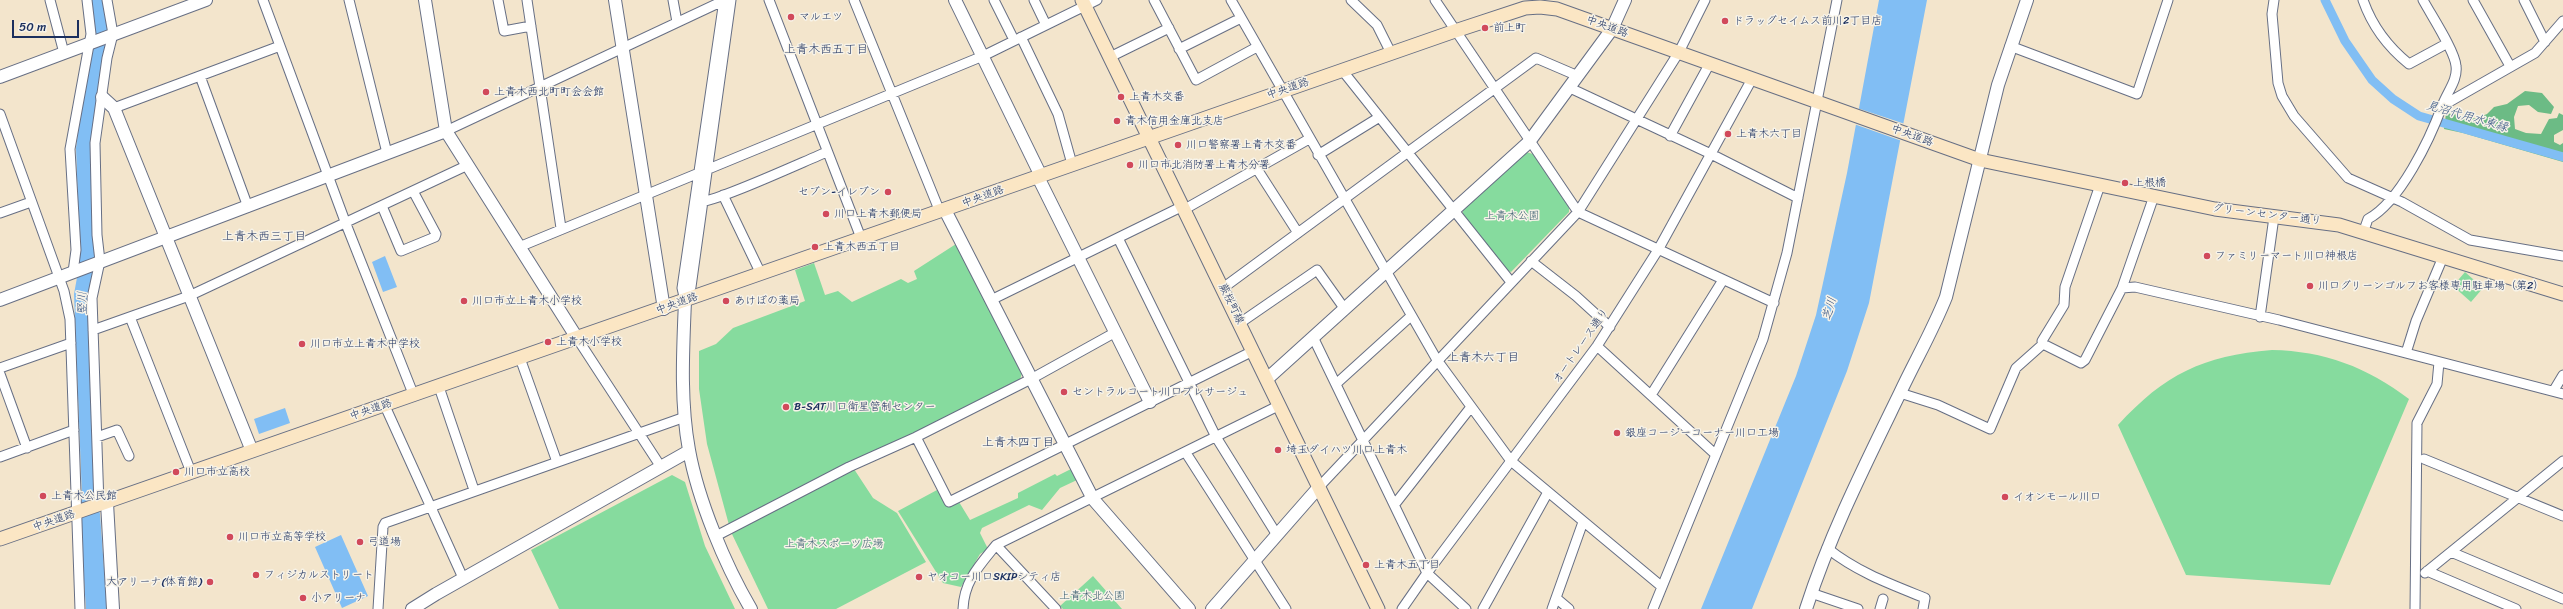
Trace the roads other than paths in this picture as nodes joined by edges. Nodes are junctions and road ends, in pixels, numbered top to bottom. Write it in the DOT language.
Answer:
graph roads {
  1 [pos="50,0"];
  2 [pos="87,0"];
  3 [pos="107,0"];
  4 [pos="206,0"];
  5 [pos="263,0"];
  6 [pos="349,0"];
  7 [pos="425,0"];
  8 [pos="498,0"];
  9 [pos="527,0"];
  10 [pos="615,0"];
  11 [pos="673,0"];
  12 [pos="724,0"];
  13 [pos="731,0"];
  14 [pos="769,0"];
  15 [pos="854,0"];
  16 [pos="955,0"];
  17 [pos="994,0"];
  18 [pos="1034,0"];
  19 [pos="1154,0"];
  20 [pos="1231,0"];
  21 [pos="1351,0"];
  22 [pos="1435,0"];
  23 [pos="1625,0"];
  24 [pos="1705,0"];
  25 [pos="1837,0"];
  26 [pos="2027,0"];
  27 [pos="2168,0"];
  28 [pos="2274,0"];
  29 [pos="2363,0"];
  30 [pos="2423,0"];
  31 [pos="2473,0"];
  32 [pos="2524,0"];
  33 [pos="1088,2"];
  34 [pos="1536,3"];
  35 [pos="1241,18"];
  36 [pos="2563,21"];
  37 [pos="677,22"];
  38 [pos="1046,25"];
  39 [pos="531,26"];
  40 [pos="1169,28"];
  41 [pos="1612,28"];
  42 [pos="1455,30"];
  43 [pos="111,35"];
  44 [pos="1018,39"];
  45 [pos="2545,42"];
  46 [pos="89,43"];
  47 [pos="2446,44"];
  48 [pos="280,46"];
  49 [pos="2010,46"];
  50 [pos="1257,47"];
  51 [pos="622,48"];
  52 [pos="1179,49"];
  53 [pos="1679,52"];
  54 [pos="64,53"];
  55 [pos="1391,53"];
  56 [pos="983,56"];
  57 [pos="1110,57"];
  58 [pos="1710,64"];
  59 [pos="2510,66"];
  60 [pos="1342,70"];
  61 [pos="200,76"];
  62 [pos="1578,76"];
  63 [pos="0,77"];
  64 [pos="1752,79"];
  65 [pos="541,87"];
  66 [pos="1570,88"];
  67 [pos="1494,90"];
  68 [pos="1282,91"];
  69 [pos="892,92"];
  70 [pos="102,97"];
  71 [pos="1824,104"];
  72 [pos="2442,106"];
  73 [pos="114,108"];
  74 [pos="0,114"];
  75 [pos="1378,118"];
  76 [pos="1636,120"];
  77 [pos="816,123"];
  78 [pos="446,131"];
  79 [pos="1670,136"];
  80 [pos="1149,138"];
  81 [pos="1309,139"];
  82 [pos="1529,142"];
  83 [pos="827,152"];
  84 [pos="1407,153"];
  85 [pos="387,154"];
  86 [pos="1711,154"];
  87 [pos="1318,155"];
  88 [pos="1966,155"];
  89 [pos="1980,160"];
  90 [pos="1072,164"];
  91 [pos="468,165"];
  92 [pos="1257,168"];
  93 [pos="704,169"];
  94 [pos="1039,176"];
  95 [pos="328,177"];
  96 [pos="2100,185"];
  97 [pos="413,191"];
  98 [pos="645,194"];
  99 [pos="723,195"];
  100 [pos="2154,196"];
  101 [pos="1798,198"];
  102 [pos="2392,199"];
  103 [pos="1344,200"];
  104 [pos="32,202"];
  105 [pos="699,202"];
  106 [pos="382,206"];
  107 [pos="1184,207"];
  108 [pos="248,208"];
  109 [pos="1453,209"];
  110 [pos="943,211"];
  111 [pos="1578,212"];
  112 [pos="0,213"];
  113 [pos="2274,217"];
  114 [pos="346,224"];
  115 [pos="562,228"];
  116 [pos="1298,233"];
  117 [pos="2363,234"];
  118 [pos="166,236"];
  119 [pos="860,238"];
  120 [pos="1118,238"];
  121 [pos="519,247"];
  122 [pos="1658,250"];
  123 [pos="2563,256"];
  124 [pos="1077,257"];
  125 [pos="2443,258"];
  126 [pos="100,261"];
  127 [pos="1531,261"];
  128 [pos="1384,271"];
  129 [pos="73,272"];
  130 [pos="761,274"];
  131 [pos="58,277"];
  132 [pos="1723,280"];
  133 [pos="1511,282"];
  134 [pos="1223,288"];
  135 [pos="2122,288"];
  136 [pos="2563,294"];
  137 [pos="189,296"];
  138 [pos="0,300"];
  139 [pos="991,300"];
  140 [pos="685,301"];
  141 [pos="1774,303"];
  142 [pos="1344,308"];
  143 [pos="664,309"];
  144 [pos="1411,316"];
  145 [pos="130,317"];
  146 [pos="2260,317"];
  147 [pos="1240,323"];
  148 [pos="1610,327"];
  149 [pos="93,330"];
  150 [pos="1114,333"];
  151 [pos="1313,337"];
  152 [pos="577,338"];
  153 [pos="71,343"];
  154 [pos="2043,344"];
  155 [pos="1597,346"];
  156 [pos="1253,350"];
  157 [pos="2406,353"];
  158 [pos="520,358"];
  159 [pos="1437,360"];
  160 [pos="2439,362"];
  161 [pos="0,368"];
  162 [pos="0,374"];
  163 [pos="2563,375"];
  164 [pos="1032,379"];
  165 [pos="1267,379"];
  166 [pos="1189,383"];
  167 [pos="1336,384"];
  168 [pos="438,387"];
  169 [pos="2559,392"];
  170 [pos="1900,393"];
  171 [pos="1651,395"];
  172 [pos="414,396"];
  173 [pos="1150,402"];
  174 [pos="1280,405"];
  175 [pos="385,406"];
  176 [pos="1471,407"];
  177 [pos="685,417"];
  178 [pos="74,430"];
  179 [pos="638,432"];
  180 [pos="97,437"];
  181 [pos="916,437"];
  182 [pos="1216,438"];
  183 [pos="1363,440"];
  184 [pos="1065,443"];
  185 [pos="27,448"];
  186 [pos="252,451"];
  187 [pos="689,451"];
  188 [pos="1186,453"];
  189 [pos="1715,454"];
  190 [pos="129,456"];
  191 [pos="0,457"];
  192 [pos="2424,459"];
  193 [pos="1511,461"];
  194 [pos="2563,461"];
  195 [pos="557,462"];
  196 [pos="661,467"];
  197 [pos="191,472"];
  198 [pos="1319,487"];
  199 [pos="474,490"];
  200 [pos="1548,492"];
  201 [pos="2519,498"];
  202 [pos="1093,499"];
  203 [pos="103,504"];
  204 [pos="1395,504"];
  205 [pos="430,506"];
  206 [pos="79,512"];
  207 [pos="2563,516"];
  208 [pos="1583,522"];
  209 [pos="1277,535"];
  210 [pos="716,536"];
  211 [pos="0,539"];
  212 [pos="996,545"];
  213 [pos="1827,548"];
  214 [pos="2451,552"];
  215 [pos="1254,560"];
  216 [pos="1427,573"];
  217 [pos="463,578"];
  218 [pos="1661,586"];
  219 [pos="1811,593"];
  220 [pos="1556,598"];
  221 [pos="2563,599"];
  222 [pos="1884,600"];
  223 [pos="2502,606"];
  224 [pos="80,609"];
  225 [pos="113,609"];
  226 [pos="378,609"];
  227 [pos="412,609"];
  228 [pos="750,609"];
  229 [pos="962,609"];
  230 [pos="1056,609"];
  231 [pos="1189,609"];
  232 [pos="1212,609"];
  233 [pos="1286,609"];
  234 [pos="1378,609"];
  235 [pos="1402,609"];
  236 [pos="1466,609"];
  237 [pos="1483,609"];
  238 [pos="1552,609"];
  239 [pos="1569,609"];
  240 [pos="1652,609"];
  241 [pos="1806,609"];
  242 [pos="1858,609"];
  243 [pos="1880,609"];
  244 [pos="1923,609"];
  245 [pos="2415,609"];
  246 [pos="2516,609"];
  1 -- 54 [label="street"];
  2 -- 46 [label="street"];
  3 -- 43 [label="street"];
  4 -- 43 [label="street"];
  5 -- 48 [label="street"];
  6 -- 85 [label="street"];
  7 -- 78 [label="street"];
  8 -- 39 [label="street"];
  9 -- 39 [label="street"];
  10 -- 51 [label="street"];
  11 -- 37 [label="street"];
  12 -- 37 [label="street"];
  12 -- 93 [label="street"];
  13 -- 93 [label="street"];
  14 -- 77 [label="street"];
  15 -- 69 [label="street"];
  16 -- 56 [label="street"];
  17 -- 44 [label="street"];
  18 -- 38 [label="street"];
  19 -- 40 [label="street"];
  20 -- 35 [label="street"];
  21 -- 55 [label="street"];
  22 -- 42 [label="street"];
  23 -- 41 [label="street"];
  24 -- 53 [label="street"];
  25 -- 71 [label="street"];
  26 -- 49 [label="street"];
  27 -- 49 [label="street"];
  28 -- 102 [label="street"];
  29 -- 47 [label="street"];
  30 -- 47 [label="street"];
  31 -- 59 [label="street"];
  32 -- 45 [label="street"];
  33 -- 38 [label="street"];
  33 -- 57 [label="main road, 蕨桜町線"];
  34 -- 41 [label="main road, 中央道路"];
  34 -- 42 [label="main road, 中央道路"];
  35 -- 50 [label="street"];
  35 -- 52 [label="street"];
  36 -- 45 [label="street"];
  37 -- 51 [label="street"];
  38 -- 44 [label="street"];
  39 -- 65 [label="street"];
  40 -- 52 [label="street"];
  40 -- 57 [label="street"];
  41 -- 53 [label="main road, 中央道路"];
  41 -- 62 [label="street"];
  42 -- 55 [label="main road, 中央道路"];
  42 -- 67 [label="street"];
  43 -- 46 [label="street"];
  43 -- 70 [label="street"];
  44 -- 56 [label="street"];
  44 -- 90 [label="street"];
  45 -- 59 [label="street"];
  46 -- 54 [label="street"];
  46 -- 129 [label="street"];
  47 -- 72 [label="street"];
  48 -- 61 [label="street"];
  48 -- 95 [label="street"];
  49 -- 89 [label="street"];
  50 -- 52 [label="street"];
  50 -- 68 [label="street"];
  51 -- 65 [label="street"];
  51 -- 98 [label="street"];
  53 -- 58 [label="main road, 中央道路"];
  53 -- 76 [label="street"];
  54 -- 63 [label="street"];
  55 -- 60 [label="main road, 中央道路"];
  56 -- 69 [label="street"];
  56 -- 94 [label="street"];
  57 -- 80 [label="main road, 蕨桜町線"];
  58 -- 64 [label="main road, 中央道路"];
  58 -- 79 [label="street"];
  59 -- 72 [label="street"];
  60 -- 68 [label="main road, 中央道路"];
  60 -- 75 [label="street"];
  61 -- 73 [label="street"];
  61 -- 108 [label="street"];
  62 -- 66 [label="street"];
  62 -- 67 [label="street"];
  64 -- 71 [label="main road, 中央道路"];
  64 -- 86 [label="street, オートレース通り"];
  65 -- 78 [label="street"];
  65 -- 115 [label="street"];
  66 -- 76 [label="street"];
  66 -- 82 [label="street"];
  67 -- 82 [label="street"];
  67 -- 84 [label="street"];
  68 -- 80 [label="main road, 中央道路"];
  68 -- 81 [label="street"];
  69 -- 77 [label="street"];
  69 -- 110 [label="street"];
  70 -- 73 [label="street"];
  70 -- 126 [label="street"];
  71 -- 88 [label="main road, 中央道路"];
  71 -- 101 [label="street"];
  72 -- 102 [label="street"];
  73 -- 118 [label="street"];
  74 -- 104 [label="street"];
  75 -- 84 [label="street"];
  75 -- 87 [label="street"];
  76 -- 79 [label="street"];
  76 -- 111 [label="street"];
  77 -- 83 [label="street"];
  77 -- 93 [label="street"];
  78 -- 85 [label="street"];
  78 -- 91 [label="street"];
  79 -- 86 [label="street"];
  80 -- 90 [label="main road, 中央道路"];
  80 -- 107 [label="main road, 蕨桜町線"];
  81 -- 87 [label="street"];
  81 -- 92 [label="street"];
  82 -- 109 [label="street"];
  82 -- 111 [label="street"];
  83 -- 99 [label="street"];
  83 -- 119 [label="street"];
  84 -- 103 [label="street"];
  84 -- 109 [label="street"];
  85 -- 95 [label="street"];
  86 -- 101 [label="street"];
  86 -- 122 [label="street, オートレース通り"];
  87 -- 103 [label="street"];
  88 -- 89 [label="main road, グリーンセンター通り"];
  89 -- 96 [label="main road, グリーンセンター通り"];
  89 -- 170 [label="street"];
  90 -- 94 [label="main road, 中央道路"];
  91 -- 97 [label="street"];
  91 -- 121 [label="street"];
  92 -- 107 [label="street"];
  92 -- 116 [label="street"];
  93 -- 98 [label="street"];
  93 -- 105 [label="street"];
  94 -- 110 [label="main road, 中央道路"];
  94 -- 124 [label="street"];
  95 -- 108 [label="street"];
  95 -- 114 [label="street"];
  96 -- 100 [label="main road, グリーンセンター通り"];
  96 -- 154 [label="street"];
  97 -- 106 [label="street"];
  97 -- 106 [label="street"];
  98 -- 115 [label="street"];
  98 -- 143 [label="street"];
  99 -- 105 [label="street"];
  99 -- 130 [label="street"];
  100 -- 113 [label="main road, グリーンセンター通り"];
  100 -- 135 [label="street"];
  101 -- 141 [label="street"];
  102 -- 117 [label="street"];
  102 -- 123 [label="street"];
  103 -- 116 [label="street"];
  103 -- 128 [label="street"];
  104 -- 112 [label="street"];
  104 -- 131 [label="street"];
  105 -- 140 [label="street"];
  106 -- 114 [label="street"];
  107 -- 120 [label="street"];
  107 -- 134 [label="main road, 蕨桜町線"];
  108 -- 118 [label="street"];
  109 -- 128 [label="street"];
  109 -- 133 [label="street"];
  110 -- 119 [label="main road, 中央道路"];
  110 -- 139 [label="street"];
  111 -- 122 [label="street"];
  111 -- 127 [label="street"];
  113 -- 117 [label="main road, グリーンセンター通り"];
  113 -- 146 [label="street"];
  114 -- 137 [label="street"];
  114 -- 172 [label="street"];
  115 -- 121 [label="street"];
  116 -- 134 [label="street"];
  117 -- 125 [label="main road, グリーンセンター通り"];
  118 -- 126 [label="street"];
  118 -- 137 [label="street"];
  119 -- 130 [label="main road, 中央道路"];
  120 -- 124 [label="street"];
  120 -- 166 [label="street"];
  121 -- 152 [label="street"];
  122 -- 132 [label="street"];
  122 -- 148 [label="street, オートレース通り"];
  124 -- 139 [label="street"];
  124 -- 150 [label="street"];
  125 -- 136 [label="main road, グリーンセンター通り"];
  125 -- 157 [label="street"];
  126 -- 129 [label="street"];
  126 -- 149 [label="street"];
  127 -- 133 [label="street"];
  127 -- 148 [label="street"];
  128 -- 142 [label="street"];
  128 -- 144 [label="street"];
  129 -- 131 [label="street"];
  130 -- 140 [label="main road, 中央道路"];
  131 -- 138 [label="street"];
  131 -- 153 [label="street"];
  132 -- 141 [label="street"];
  132 -- 171 [label="street"];
  133 -- 159 [label="street"];
  134 -- 147 [label="main road, 蕨桜町線"];
  135 -- 146 [label="street"];
  135 -- 154 [label="street"];
  137 -- 145 [label="street"];
  137 -- 186 [label="street"];
  139 -- 164 [label="street"];
  140 -- 143 [label="main road, 中央道路"];
  140 -- 177 [label="street"];
  141 -- 189 [label="street"];
  142 -- 147 [label="street"];
  142 -- 151 [label="street"];
  143 -- 152 [label="main road, 中央道路"];
  144 -- 159 [label="street"];
  144 -- 167 [label="street"];
  145 -- 149 [label="street"];
  145 -- 197 [label="street"];
  146 -- 157 [label="street"];
  147 -- 156 [label="main road, 蕨桜町線"];
  148 -- 155 [label="street, オートレース通り"];
  149 -- 180 [label="street"];
  150 -- 164 [label="street"];
  150 -- 173 [label="street"];
  151 -- 165 [label="street"];
  151 -- 167 [label="street"];
  152 -- 158 [label="main road, 中央道路"];
  152 -- 179 [label="street"];
  153 -- 161 [label="street"];
  153 -- 178 [label="street"];
  154 -- 170 [label="street"];
  155 -- 171 [label="street"];
  155 -- 193 [label="street, オートレース通り"];
  156 -- 165 [label="main road, 蕨桜町線"];
  156 -- 166 [label="street"];
  157 -- 160 [label="street"];
  158 -- 168 [label="main road, 中央道路"];
  158 -- 195 [label="street"];
  159 -- 176 [label="street"];
  159 -- 183 [label="street"];
  160 -- 169 [label="street"];
  160 -- 245 [label="street"];
  162 -- 185 [label="street"];
  163 -- 169 [label="street"];
  164 -- 181 [label="street"];
  164 -- 184 [label="street"];
  165 -- 174 [label="main road, 蕨桜町線"];
  166 -- 173 [label="street"];
  166 -- 182 [label="street"];
  167 -- 183 [label="street"];
  168 -- 172 [label="main road, 中央道路"];
  168 -- 199 [label="street"];
  170 -- 213 [label="street"];
  171 -- 189 [label="street"];
  172 -- 175 [label="main road, 中央道路"];
  173 -- 184 [label="street"];
  174 -- 182 [label="street"];
  174 -- 198 [label="main road, 蕨桜町線"];
  175 -- 186 [label="main road, 中央道路"];
  175 -- 205 [label="street"];
  176 -- 193 [label="street"];
  176 -- 204 [label="street"];
  177 -- 179 [label="street"];
  177 -- 187 [label="street"];
  178 -- 185 [label="street"];
  178 -- 206 [label="street"];
  179 -- 195 [label="street"];
  179 -- 196 [label="street"];
  180 -- 190 [label="street"];
  180 -- 203 [label="street"];
  181 -- 184 [label="street"];
  181 -- 210 [label="street"];
  182 -- 188 [label="street"];
  182 -- 209 [label="street"];
  183 -- 198 [label="street"];
  183 -- 204 [label="street"];
  184 -- 202 [label="street"];
  185 -- 191 [label="street"];
  186 -- 197 [label="main road, 中央道路"];
  187 -- 196 [label="street"];
  187 -- 210 [label="street"];
  188 -- 202 [label="street"];
  188 -- 215 [label="street"];
  189 -- 218 [label="street"];
  192 -- 201 [label="street"];
  193 -- 200 [label="street"];
  193 -- 216 [label="street, オートレース通り"];
  194 -- 201 [label="street"];
  195 -- 199 [label="street"];
  196 -- 217 [label="street"];
  197 -- 203 [label="main road, 中央道路"];
  198 -- 209 [label="street"];
  198 -- 234 [label="main road, 蕨桜町線"];
  199 -- 205 [label="street"];
  200 -- 208 [label="street"];
  200 -- 237 [label="street"];
  201 -- 207 [label="street"];
  201 -- 214 [label="street"];
  202 -- 212 [label="street"];
  202 -- 231 [label="street"];
  203 -- 206 [label="main road, 中央道路"];
  203 -- 225 [label="street"];
  204 -- 216 [label="street"];
  205 -- 217 [label="street"];
  205 -- 226 [label="street"];
  206 -- 211 [label="main road, 中央道路"];
  206 -- 224 [label="street"];
  208 -- 218 [label="street"];
  208 -- 220 [label="street"];
  209 -- 215 [label="street"];
  210 -- 228 [label="street"];
  212 -- 229 [label="street"];
  212 -- 230 [label="street"];
  213 -- 219 [label="street"];
  213 -- 244 [label="street"];
  214 -- 221 [label="street"];
  214 -- 223 [label="street"];
  215 -- 232 [label="street"];
  215 -- 233 [label="street"];
  216 -- 235 [label="street, オートレース通り"];
  216 -- 236 [label="street"];
  217 -- 227 [label="street"];
  218 -- 240 [label="street"];
  219 -- 241 [label="street"];
  219 -- 242 [label="street"];
  220 -- 238 [label="street"];
  220 -- 239 [label="street"];
  222 -- 243 [label="street"];
  223 -- 246 [label="street"];
}
